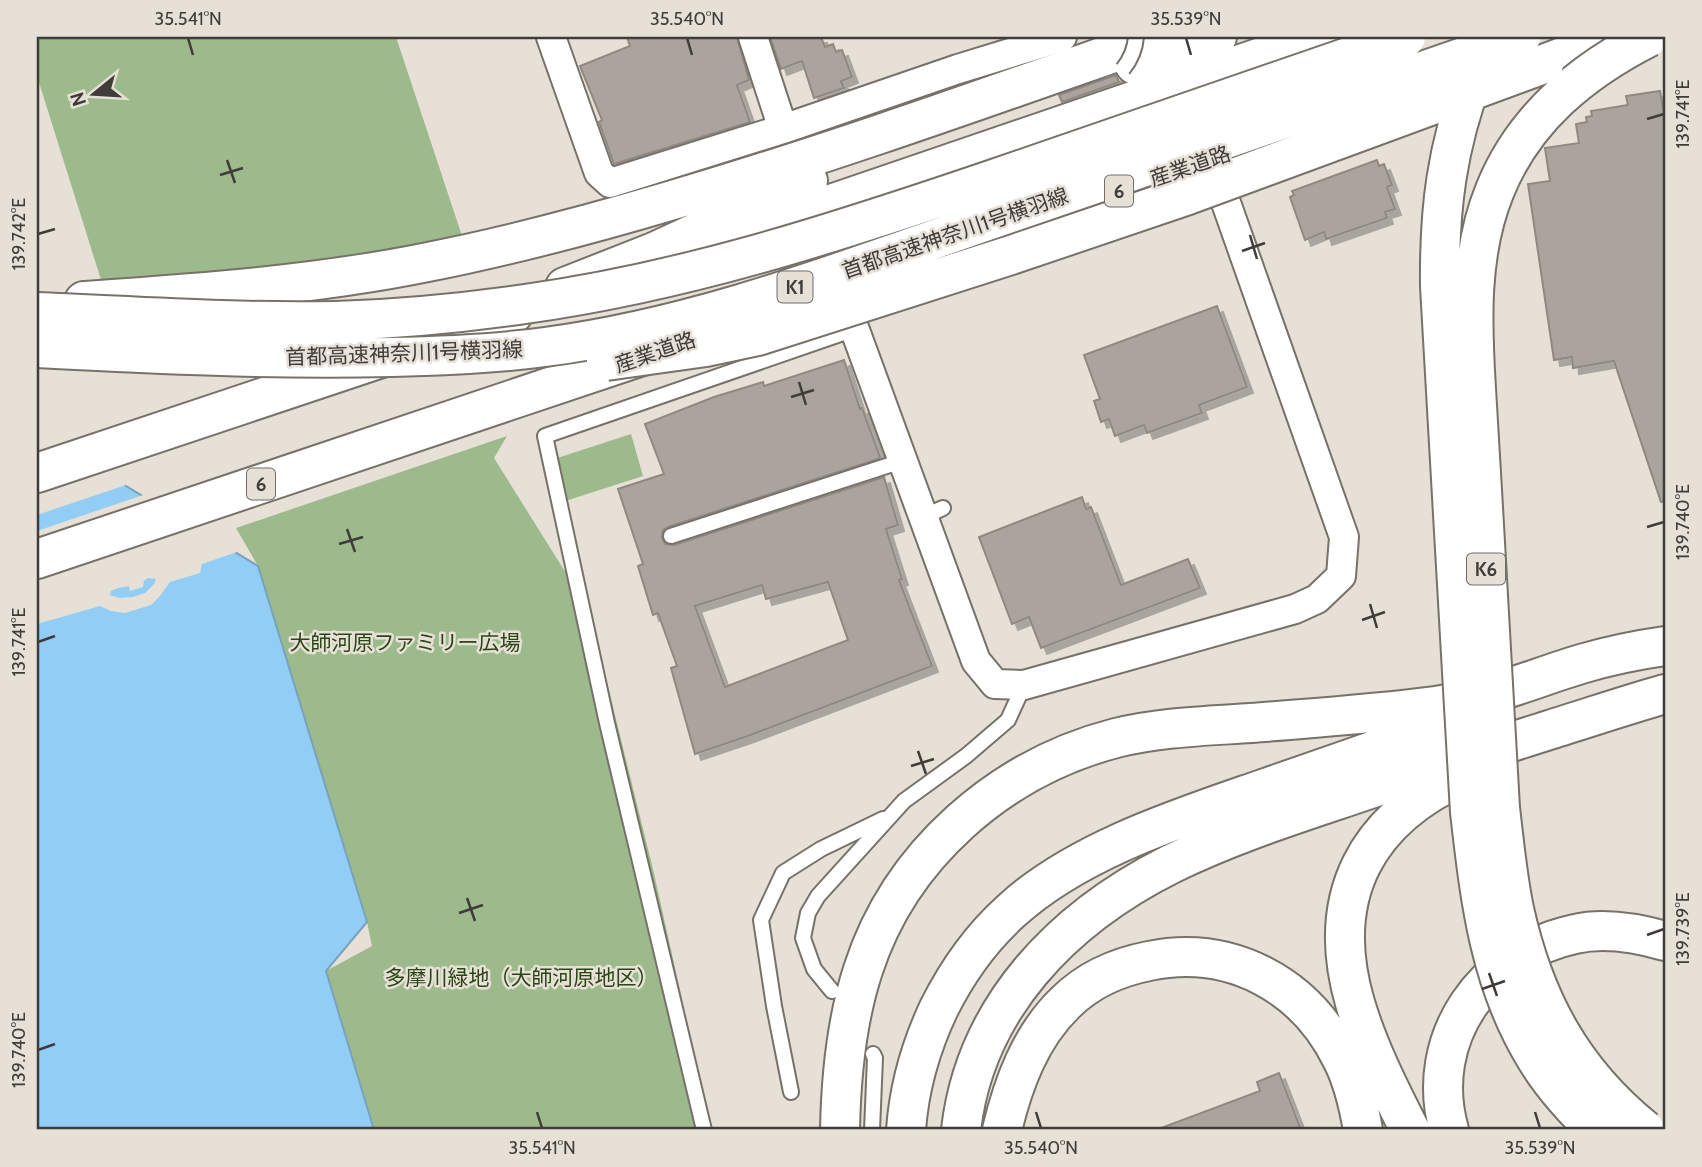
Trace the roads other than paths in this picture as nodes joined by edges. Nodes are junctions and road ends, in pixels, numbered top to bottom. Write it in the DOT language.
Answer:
graph roads {
  1 [pos="551,37"];
  2 [pos="752,37"];
  3 [pos="988,37"];
  4 [pos="1062,37"];
  5 [pos="1159,37"];
  6 [pos="1217,37"];
  7 [pos="1320,37"];
  8 [pos="1406,37"];
  9 [pos="1494,37"];
  10 [pos="1580,37"];
  11 [pos="1615,37"];
  12 [pos="1649,37"];
  13 [pos="1533,50"];
  14 [pos="1130,53"];
  15 [pos="958,69"];
  16 [pos="783,129"];
  17 [pos="1210,158"];
  18 [pos="784,220"];
  19 [pos="814,298"];
  20 [pos="37,304"];
  21 [pos="37,312"];
  22 [pos="466,321"];
  23 [pos="855,329"];
  24 [pos="37,348"];
  25 [pos="902,461"];
  26 [pos="37,473"];
  27 [pos="671,536"];
  28 [pos="37,559"];
  29 [pos="1665,647"];
  30 [pos="1024,685"];
  31 [pos="1659,695"];
  32 [pos="891,816"];
  33 [pos="1665,941"];
  34 [pos="832,992"];
  35 [pos="873,1054"];
  36 [pos="791,1091"];
  37 [pos="704,1130"];
  38 [pos="840,1130"];
  39 [pos="872,1130"];
  40 [pos="906,1130"];
  41 [pos="961,1130"];
  42 [pos="1003,1130"];
  43 [pos="1363,1130"];
  44 [pos="1410,1130"];
  45 [pos="1450,1130"];
  46 [pos="1596,1130"];
  47 [pos="1645,1130"];
  1 -- 16 [label="street"];
  2 -- 16 [label="street"];
  3 -- 15 [label="street"];
  4 -- 15 [label="street"];
  5 -- 20 [label="main road"];
  6 -- 14 [label="main road"];
  7 -- 18 [label="main road"];
  8 -- 22 [label="main road, 首都高速神奈川1号横羽線 / K1, bridge"];
  9 -- 46 [label="main road, K6, bridge"];
  10 -- 17 [label="main road, 産業道路 / 6"];
  11 -- 13 [label="main road, 首都高速神奈川1号横羽線"];
  12 -- 47 [label="main road, K6, bridge"];
  13 -- 24 [label="main road, 首都高速神奈川1号横羽線, bridge"];
  14 -- 22 [label="main road, bridge"];
  15 -- 16 [label="street"];
  17 -- 19 [label="main road, 産業道路 / 6"];
  17 -- 30 [label="street"];
  18 -- 19 [label="street"];
  18 -- 22 [label="main road"];
  19 -- 23 [label="street"];
  19 -- 28 [label="main road, 産業道路 / 6"];
  21 -- 22 [label="main road, 首都高速神奈川1号横羽線 / K1, bridge"];
  22 -- 26 [label="main road, bridge"];
  23 -- 25 [label="street"];
  23 -- 37 [label="lane"];
  25 -- 27 [label="lane"];
  25 -- 30 [label="street"];
  29 -- 38 [label="main road"];
  29 -- 40 [label="main road"];
  30 -- 32 [label="lane"];
  31 -- 41 [label="main road"];
  31 -- 44 [label="main road"];
  32 -- 34 [label="lane"];
  32 -- 36 [label="lane"];
  33 -- 45 [label="main road"];
  35 -- 39 [label="lane"];
  42 -- 43 [label="main road"];
}
